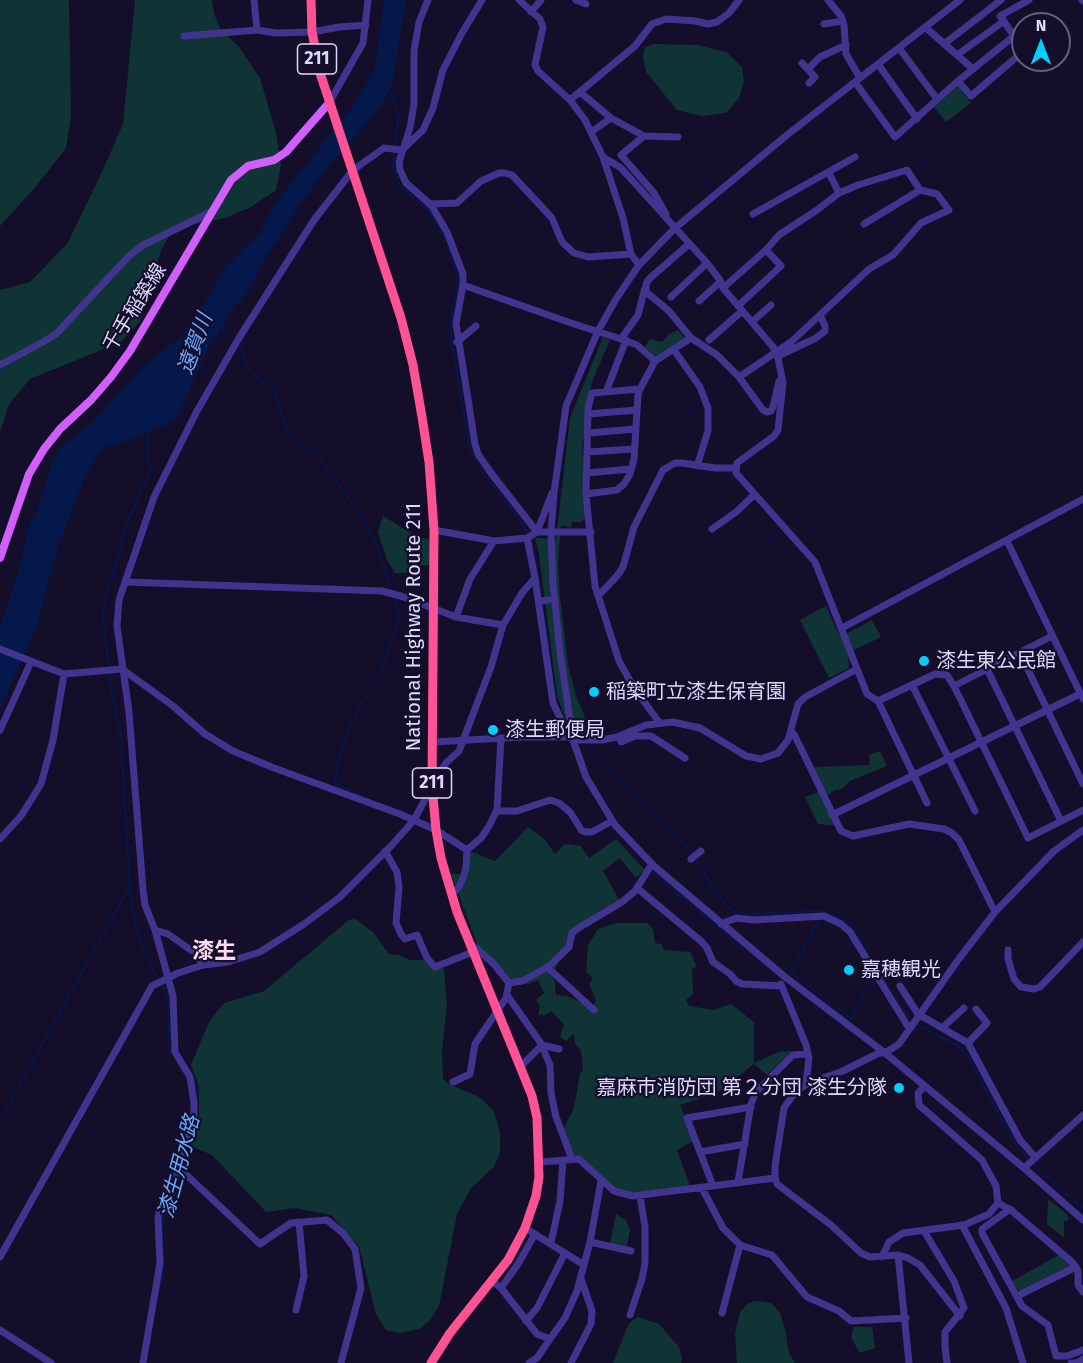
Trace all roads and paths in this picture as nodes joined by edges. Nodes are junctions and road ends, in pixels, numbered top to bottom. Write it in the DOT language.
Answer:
graph roads {
  1 [pos="254,0"];
  2 [pos="311,0"];
  3 [pos="369,0"];
  4 [pos="428,0"];
  5 [pos="482,0"];
  6 [pos="519,0"];
  7 [pos="541,0"];
  8 [pos="576,0"];
  9 [pos="739,0"];
  10 [pos="828,0"];
  11 [pos="960,0"];
  12 [pos="1001,0"];
  13 [pos="1029,0"];
  14 [pos="586,4"];
  15 [pos="992,7"];
  16 [pos="531,12"];
  17 [pos="1002,18"];
  18 [pos="843,21"];
  19 [pos="824,24"];
  20 [pos="366,25"];
  21 [pos="925,27"];
  22 [pos="256,30"];
  23 [pos="312,32"];
  24 [pos="1011,32"];
  25 [pos="184,36"];
  26 [pos="1011,38"];
  27 [pos="944,44"];
  28 [pos="846,45"];
  29 [pos="899,48"];
  30 [pos="957,56"];
  31 [pos="1011,62"];
  32 [pos="878,64"];
  33 [pos="973,69"];
  34 [pos="858,80"];
  35 [pos="958,81"];
  36 [pos="809,83"];
  37 [pos="580,92"];
  38 [pos="937,99"];
  39 [pos="570,100"];
  40 [pos="329,103"];
  41 [pos="611,118"];
  42 [pos="916,118"];
  43 [pos="591,132"];
  44 [pos="644,136"];
  45 [pos="678,137"];
  46 [pos="402,150"];
  47 [pos="603,157"];
  48 [pos="855,158"];
  49 [pos="352,167"];
  50 [pos="829,173"];
  51 [pos="920,190"];
  52 [pos="839,193"];
  53 [pos="429,204"];
  54 [pos="213,211"];
  55 [pos="753,214"];
  56 [pos="669,222"];
  57 [pos="864,224"];
  58 [pos="675,228"];
  59 [pos="689,244"];
  60 [pos="766,250"];
  61 [pos="631,254"];
  62 [pos="707,263"];
  63 [pos="639,264"];
  64 [pos="464,285"];
  65 [pos="722,285"];
  66 [pos="645,288"];
  67 [pos="671,297"];
  68 [pos="699,301"];
  69 [pos="771,305"];
  70 [pos="740,308"];
  71 [pos="820,315"];
  72 [pos="752,322"];
  73 [pos="476,326"];
  74 [pos="598,331"];
  75 [pos="691,338"];
  76 [pos="709,339"];
  77 [pos="624,340"];
  78 [pos="457,342"];
  79 [pos="674,350"];
  80 [pos="776,352"];
  81 [pos="656,361"];
  82 [pos="0,365"];
  83 [pos="781,370"];
  84 [pos="739,377"];
  85 [pos="640,389"];
  86 [pos="606,392"];
  87 [pos="637,410"];
  88 [pos="588,414"];
  89 [pos="635,429"];
  90 [pos="589,433"];
  91 [pos="634,449"];
  92 [pos="587,452"];
  93 [pos="697,466"];
  94 [pos="736,468"];
  95 [pos="631,469"];
  96 [pos="586,473"];
  97 [pos="555,486"];
  98 [pos="586,494"];
  99 [pos="754,495"];
  100 [pos="1083,499"];
  101 [pos="712,529"];
  102 [pos="434,530"];
  103 [pos="537,532"];
  104 [pos="551,532"];
  105 [pos="591,532"];
  106 [pos="527,538"];
  107 [pos="494,541"];
  108 [pos="1007,541"];
  109 [pos="0,558"];
  110 [pos="535,578"];
  111 [pos="126,582"];
  112 [pos="598,596"];
  113 [pos="434,610"];
  114 [pos="456,617"];
  115 [pos="503,625"];
  116 [pos="842,628"];
  117 [pos="1052,636"];
  118 [pos="0,649"];
  119 [pos="1020,653"];
  120 [pos="29,661"];
  121 [pos="122,669"];
  122 [pos="856,669"];
  123 [pos="987,669"];
  124 [pos="64,674"];
  125 [pos="912,685"];
  126 [pos="954,686"];
  127 [pos="1082,696"];
  128 [pos="878,701"];
  129 [pos="1047,709"];
  130 [pos="659,722"];
  131 [pos="1015,725"];
  132 [pos="0,730"];
  133 [pos="791,731"];
  134 [pos="619,736"];
  135 [pos="501,738"];
  136 [pos="571,738"];
  137 [pos="464,740"];
  138 [pos="433,742"];
  139 [pos="981,742"];
  140 [pos="685,758"];
  141 [pos="949,758"];
  142 [pos="913,775"];
  143 [pos="1083,784"];
  144 [pos="432,786"];
  145 [pos="927,803"];
  146 [pos="1083,810"];
  147 [pos="496,811"];
  148 [pos="975,811"];
  149 [pos="832,815"];
  150 [pos="414,820"];
  151 [pos="612,821"];
  152 [pos="1061,821"];
  153 [pos="436,830"];
  154 [pos="1083,831"];
  155 [pos="0,839"];
  156 [pos="385,850"];
  157 [pos="467,850"];
  158 [pos="701,851"];
  159 [pos="691,859"];
  160 [pos="652,864"];
  161 [pos="637,888"];
  162 [pos="452,894"];
  163 [pos="995,912"];
  164 [pos="722,924"];
  165 [pos="155,930"];
  166 [pos="469,941"];
  167 [pos="1083,942"];
  168 [pos="1008,950"];
  169 [pos="473,952"];
  170 [pos="203,965"];
  171 [pos="547,967"];
  172 [pos="168,977"];
  173 [pos="785,978"];
  174 [pos="509,983"];
  175 [pos="781,986"];
  176 [pos="900,986"];
  177 [pos="507,995"];
  178 [pos="964,1008"];
  179 [pos="976,1009"];
  180 [pos="594,1010"];
  181 [pos="498,1012"];
  182 [pos="920,1015"];
  183 [pos="912,1026"];
  184 [pos="942,1028"];
  185 [pos="968,1043"];
  186 [pos="542,1046"];
  187 [pos="559,1048"];
  188 [pos="885,1053"];
  189 [pos="808,1054"];
  190 [pos="520,1067"];
  191 [pos="453,1082"];
  192 [pos="806,1084"];
  193 [pos="925,1086"];
  194 [pos="751,1107"];
  195 [pos="1083,1114"];
  196 [pos="745,1144"];
  197 [pos="700,1152"];
  198 [pos="1035,1157"];
  199 [pos="572,1159"];
  200 [pos="563,1160"];
  201 [pos="540,1162"];
  202 [pos="178,1167"];
  203 [pos="1024,1168"];
  204 [pos="775,1178"];
  205 [pos="602,1181"];
  206 [pos="738,1182"];
  207 [pos="713,1186"];
  208 [pos="702,1188"];
  209 [pos="640,1197"];
  210 [pos="998,1203"];
  211 [pos="1010,1209"];
  212 [pos="1083,1220"];
  213 [pos="299,1222"];
  214 [pos="962,1225"];
  215 [pos="525,1228"];
  216 [pos="924,1231"];
  217 [pos="535,1234"];
  218 [pos="590,1242"];
  219 [pos="551,1243"];
  220 [pos="740,1245"];
  221 [pos="631,1251"];
  222 [pos="565,1253"];
  223 [pos="898,1255"];
  224 [pos="0,1257"];
  225 [pos="882,1257"];
  226 [pos="584,1265"];
  227 [pos="1076,1268"];
  228 [pos="581,1278"];
  229 [pos="492,1281"];
  230 [pos="501,1288"];
  231 [pos="1083,1292"];
  232 [pos="1017,1296"];
  233 [pos="297,1310"];
  234 [pos="722,1313"];
  235 [pos="630,1315"];
  236 [pos="960,1316"];
  237 [pos="906,1318"];
  238 [pos="526,1321"];
  239 [pos="0,1330"];
  240 [pos="550,1339"];
  241 [pos="1083,1350"];
  242 [pos="1083,1359"];
  243 [pos="51,1363"];
  244 [pos="144,1363"];
  245 [pos="341,1363"];
  246 [pos="431,1363"];
  247 [pos="530,1363"];
  248 [pos="571,1363"];
  249 [pos="909,1363"];
  250 [pos="947,1363"];
  251 [pos="1023,1363"];
  252 [pos="1071,1363"];
  1 -- 22 [label="street"];
  2 -- 23 [label="highway, National Highway Route 211 / 211"];
  3 -- 20 [label="street"];
  4 -- 46 [label="street"];
  5 -- 46 [label="street"];
  6 -- 16 [label="street"];
  7 -- 16 [label="street"];
  8 -- 14 [label="street"];
  9 -- 37 [label="street"];
  10 -- 18 [label="street"];
  11 -- 21 [label="street"];
  12 -- 15 [label="street"];
  13 -- 17 [label="street"];
  15 -- 17 [label="street"];
  15 -- 27 [label="street"];
  16 -- 39 [label="street"];
  17 -- 24 [label="street"];
  17 -- 30 [label="street"];
  18 -- 19 [label="street"];
  18 -- 28 [label="street"];
  20 -- 23 [label="street"];
  20 -- 40 [label="street"];
  21 -- 27 [label="street"];
  21 -- 29 [label="street"];
  22 -- 23 [label="street"];
  22 -- 25 [label="street"];
  23 -- 40 [label="highway, National Highway Route 211 / 211"];
  26 -- 33 [label="street"];
  27 -- 30 [label="street"];
  28 -- 34 [label="street"];
  28 -- 36 [label="street"];
  29 -- 32 [label="street"];
  29 -- 38 [label="street"];
  30 -- 33 [label="street"];
  31 -- 35 [label="street"];
  32 -- 34 [label="street"];
  32 -- 42 [label="street"];
  33 -- 35 [label="street"];
  34 -- 42 [label="street"];
  34 -- 58 [label="street"];
  35 -- 38 [label="street"];
  37 -- 39 [label="street"];
  37 -- 41 [label="street"];
  38 -- 42 [label="street"];
  39 -- 43 [label="street"];
  40 -- 49 [label="highway, National Highway Route 211 / 211"];
  40 -- 54 [label="main road, 千手稲築線"];
  41 -- 43 [label="street"];
  41 -- 44 [label="street"];
  43 -- 47 [label="street"];
  44 -- 45 [label="street"];
  44 -- 56 [label="street"];
  46 -- 49 [label="street"];
  46 -- 53 [label="street"];
  47 -- 56 [label="street"];
  47 -- 61 [label="street"];
  48 -- 50 [label="street"];
  49 -- 102 [label="highway, National Highway Route 211 / 211"];
  49 -- 111 [label="street"];
  50 -- 52 [label="street"];
  50 -- 55 [label="street"];
  51 -- 52 [label="street"];
  51 -- 57 [label="street"];
  51 -- 71 [label="street"];
  52 -- 60 [label="street"];
  53 -- 61 [label="street"];
  53 -- 64 [label="street"];
  54 -- 82 [label="street"];
  54 -- 109 [label="main road, 千手稲築線"];
  56 -- 58 [label="street"];
  58 -- 59 [label="street"];
  58 -- 63 [label="street"];
  59 -- 62 [label="street"];
  59 -- 66 [label="street"];
  60 -- 65 [label="street"];
  60 -- 70 [label="street"];
  61 -- 63 [label="street"];
  62 -- 65 [label="street"];
  62 -- 67 [label="street"];
  63 -- 74 [label="street"];
  64 -- 74 [label="street"];
  64 -- 78 [label="street"];
  65 -- 68 [label="street"];
  65 -- 70 [label="street"];
  66 -- 75 [label="street"];
  66 -- 77 [label="street"];
  69 -- 72 [label="street"];
  70 -- 72 [label="street"];
  70 -- 76 [label="street"];
  71 -- 80 [label="street"];
  71 -- 84 [label="street"];
  72 -- 80 [label="street"];
  73 -- 78 [label="street"];
  74 -- 77 [label="street"];
  74 -- 97 [label="street"];
  75 -- 79 [label="street"];
  75 -- 84 [label="street"];
  77 -- 81 [label="street"];
  77 -- 86 [label="street"];
  78 -- 103 [label="street"];
  79 -- 81 [label="street"];
  79 -- 93 [label="street"];
  80 -- 83 [label="street"];
  81 -- 85 [label="street"];
  83 -- 84 [label="street"];
  83 -- 94 [label="street"];
  85 -- 86 [label="street"];
  85 -- 87 [label="street"];
  86 -- 88 [label="street"];
  87 -- 88 [label="street"];
  87 -- 89 [label="street"];
  88 -- 90 [label="street"];
  89 -- 90 [label="street"];
  89 -- 91 [label="street"];
  90 -- 92 [label="street"];
  91 -- 92 [label="street"];
  91 -- 95 [label="street"];
  92 -- 96 [label="street"];
  93 -- 94 [label="street"];
  93 -- 112 [label="street"];
  94 -- 99 [label="street"];
  95 -- 96 [label="street"];
  95 -- 98 [label="street"];
  96 -- 98 [label="street"];
  97 -- 103 [label="street"];
  97 -- 104 [label="street"];
  98 -- 105 [label="street"];
  99 -- 101 [label="street"];
  99 -- 116 [label="street"];
  100 -- 108 [label="street"];
  102 -- 107 [label="street"];
  102 -- 113 [label="highway, National Highway Route 211 / 211"];
  103 -- 104 [label="street"];
  103 -- 106 [label="street"];
  104 -- 105 [label="street"];
  104 -- 136 [label="street"];
  105 -- 112 [label="street"];
  106 -- 107 [label="street"];
  106 -- 110 [label="street"];
  107 -- 114 [label="street"];
  108 -- 116 [label="street"];
  108 -- 117 [label="street"];
  110 -- 115 [label="street"];
  110 -- 136 [label="street"];
  111 -- 113 [label="street"];
  111 -- 121 [label="street"];
  112 -- 130 [label="street"];
  113 -- 114 [label="street"];
  113 -- 138 [label="highway, National Highway Route 211 / 211"];
  114 -- 115 [label="street"];
  115 -- 137 [label="street"];
  116 -- 122 [label="street"];
  117 -- 119 [label="street"];
  117 -- 127 [label="street"];
  118 -- 120 [label="street"];
  119 -- 123 [label="street"];
  119 -- 129 [label="street"];
  120 -- 124 [label="street"];
  120 -- 132 [label="street"];
  121 -- 124 [label="street"];
  121 -- 150 [label="street"];
  121 -- 165 [label="street"];
  122 -- 128 [label="street"];
  122 -- 133 [label="street"];
  123 -- 126 [label="street"];
  123 -- 131 [label="street"];
  124 -- 155 [label="street"];
  125 -- 126 [label="street"];
  125 -- 128 [label="street"];
  125 -- 141 [label="street"];
  126 -- 139 [label="street"];
  127 -- 129 [label="street"];
  128 -- 142 [label="street"];
  129 -- 131 [label="street"];
  129 -- 143 [label="street"];
  130 -- 133 [label="street"];
  130 -- 134 [label="street"];
  131 -- 139 [label="street"];
  131 -- 152 [label="street"];
  133 -- 149 [label="street"];
  134 -- 136 [label="street"];
  134 -- 140 [label="street"];
  135 -- 136 [label="street"];
  135 -- 137 [label="street"];
  135 -- 147 [label="street"];
  136 -- 151 [label="street"];
  137 -- 138 [label="street"];
  137 -- 144 [label="street"];
  138 -- 144 [label="highway, National Highway Route 211 / 211"];
  139 -- 141 [label="street"];
  139 -- 152 [label="street"];
  141 -- 142 [label="street"];
  141 -- 148 [label="street"];
  142 -- 145 [label="street"];
  142 -- 149 [label="street"];
  144 -- 150 [label="street"];
  144 -- 153 [label="highway, National Highway Route 211 / 211"];
  146 -- 152 [label="street"];
  147 -- 151 [label="street"];
  147 -- 157 [label="street"];
  149 -- 163 [label="street"];
  150 -- 153 [label="street"];
  150 -- 156 [label="street"];
  151 -- 160 [label="street"];
  153 -- 157 [label="street"];
  153 -- 162 [label="highway, National Highway Route 211 / 211"];
  154 -- 163 [label="street"];
  156 -- 169 [label="street"];
  156 -- 170 [label="street"];
  157 -- 162 [label="street"];
  158 -- 159 [label="street"];
  160 -- 161 [label="street"];
  160 -- 164 [label="street"];
  161 -- 171 [label="street"];
  161 -- 175 [label="street"];
  162 -- 166 [label="highway, National Highway Route 211 / 211"];
  163 -- 182 [label="street"];
  164 -- 173 [label="street"];
  164 -- 183 [label="street"];
  165 -- 170 [label="street"];
  165 -- 172 [label="street"];
  166 -- 169 [label="highway, National Highway Route 211 / 211"];
  166 -- 174 [label="street"];
  167 -- 168 [label="street"];
  169 -- 181 [label="highway, National Highway Route 211 / 211"];
  170 -- 172 [label="street"];
  171 -- 174 [label="street"];
  171 -- 180 [label="street"];
  172 -- 202 [label="street"];
  172 -- 224 [label="street"];
  173 -- 175 [label="street"];
  173 -- 188 [label="street"];
  174 -- 177 [label="street"];
  175 -- 189 [label="street"];
  176 -- 182 [label="street"];
  177 -- 181 [label="street"];
  177 -- 186 [label="street"];
  178 -- 184 [label="street"];
  179 -- 185 [label="street"];
  181 -- 190 [label="highway, National Highway Route 211 / 211"];
  181 -- 191 [label="street"];
  182 -- 183 [label="street"];
  182 -- 184 [label="street"];
  183 -- 188 [label="street"];
  184 -- 185 [label="street"];
  185 -- 198 [label="street"];
  186 -- 187 [label="street"];
  186 -- 190 [label="street"];
  186 -- 199 [label="street"];
  188 -- 192 [label="street"];
  188 -- 193 [label="street"];
  189 -- 192 [label="street"];
  189 -- 194 [label="street"];
  190 -- 201 [label="highway, National Highway Route 211 / 211"];
  192 -- 204 [label="street"];
  193 -- 203 [label="street"];
  193 -- 210 [label="street"];
  194 -- 196 [label="street"];
  194 -- 197 [label="street"];
  195 -- 198 [label="street"];
  196 -- 197 [label="street"];
  196 -- 206 [label="street"];
  197 -- 207 [label="street"];
  198 -- 203 [label="street"];
  199 -- 200 [label="street"];
  199 -- 205 [label="street"];
  200 -- 201 [label="street"];
  200 -- 219 [label="street"];
  201 -- 215 [label="highway, National Highway Route 211 / 211"];
  202 -- 213 [label="street"];
  202 -- 244 [label="street"];
  203 -- 212 [label="street"];
  204 -- 206 [label="street"];
  204 -- 225 [label="street"];
  205 -- 209 [label="street"];
  205 -- 218 [label="street"];
  206 -- 207 [label="street"];
  207 -- 208 [label="street"];
  208 -- 209 [label="street"];
  208 -- 220 [label="street"];
  209 -- 235 [label="street"];
  210 -- 211 [label="street"];
  210 -- 214 [label="street"];
  211 -- 227 [label="street"];
  211 -- 232 [label="street"];
  213 -- 233 [label="street"];
  213 -- 245 [label="street"];
  214 -- 216 [label="street"];
  214 -- 251 [label="street"];
  215 -- 217 [label="street"];
  215 -- 229 [label="highway, National Highway Route 211 / 211"];
  216 -- 225 [label="street"];
  216 -- 236 [label="street"];
  217 -- 219 [label="street"];
  217 -- 230 [label="street"];
  218 -- 221 [label="street"];
  218 -- 226 [label="street"];
  219 -- 222 [label="street"];
  220 -- 234 [label="street"];
  220 -- 237 [label="street"];
  222 -- 226 [label="street"];
  222 -- 238 [label="street"];
  223 -- 225 [label="street"];
  223 -- 236 [label="street"];
  223 -- 237 [label="street"];
  226 -- 228 [label="street"];
  227 -- 231 [label="street"];
  227 -- 232 [label="street"];
  228 -- 240 [label="street"];
  228 -- 248 [label="street"];
  229 -- 230 [label="street"];
  229 -- 246 [label="highway, National Highway Route 211 / 211"];
  230 -- 238 [label="street"];
  232 -- 241 [label="street"];
  236 -- 250 [label="street"];
  237 -- 249 [label="street"];
  238 -- 240 [label="street"];
  239 -- 243 [label="street"];
  240 -- 247 [label="street"];
  242 -- 252 [label="street"];
}
